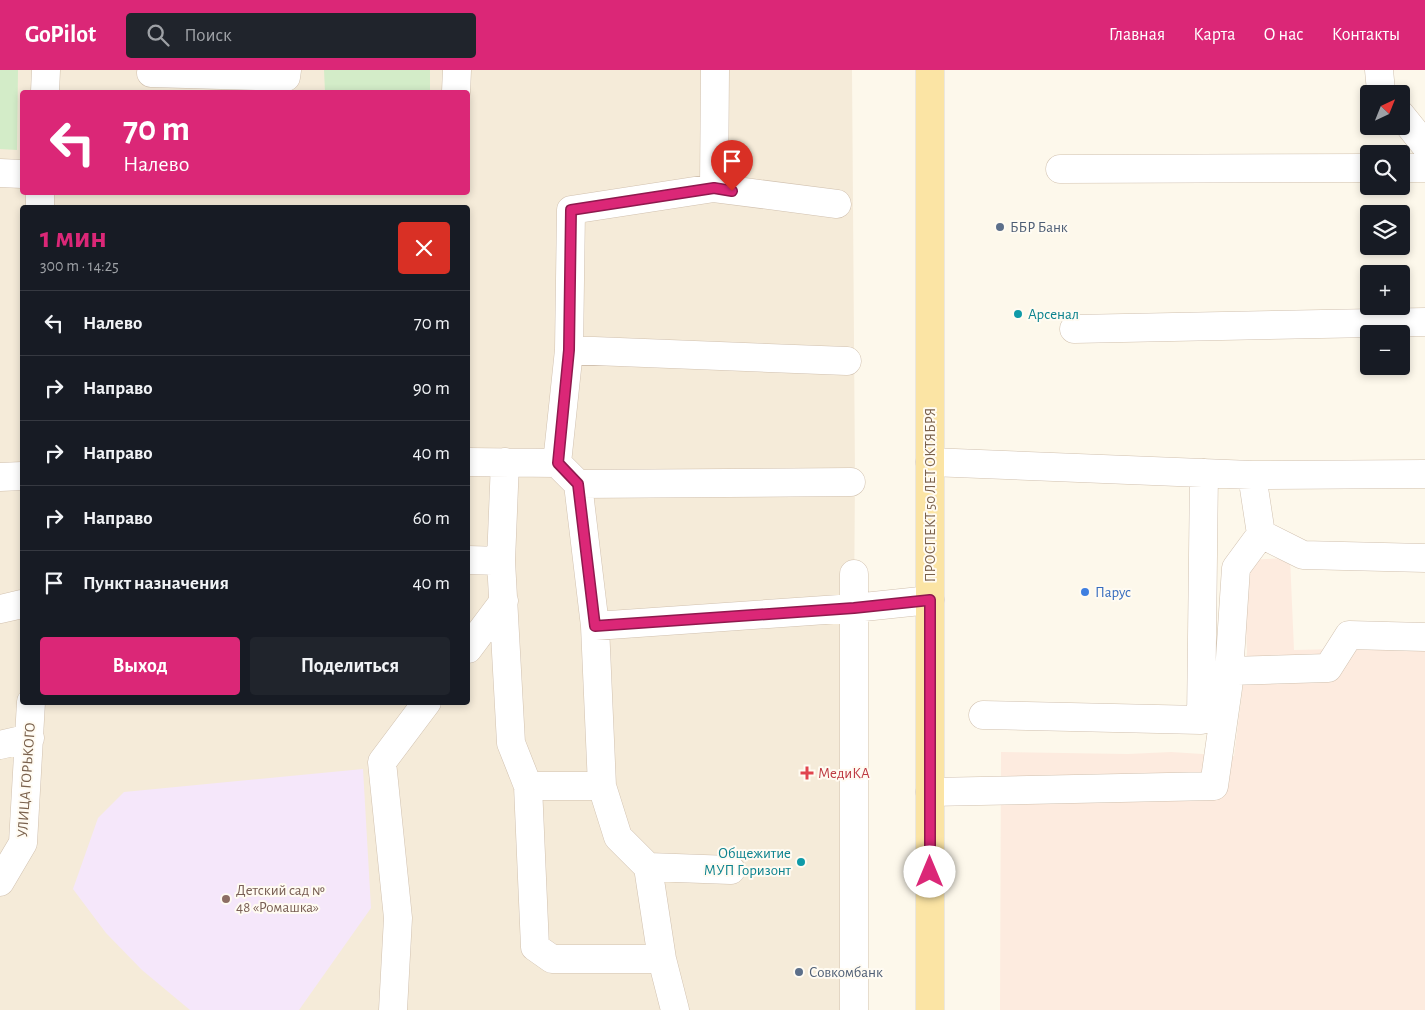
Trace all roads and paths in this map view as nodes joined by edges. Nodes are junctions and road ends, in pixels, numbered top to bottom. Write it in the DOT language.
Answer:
graph roads {
  1 [pos="46,70"];
  2 [pos="287,70"];
  3 [pos="457,70"];
  4 [pos="715,70"];
  5 [pos="930,70"];
  6 [pos="1379,70"];
  7 [pos="150,78"];
  8 [pos="1380,85"];
  9 [pos="45,90"];
  10 [pos="456,90"];
  11 [pos="1410,126"];
  12 [pos="1425,145"];
  13 [pos="1360,168"];
  14 [pos="1410,168"];
  15 [pos="1425,168"];
  16 [pos="1060,170"];
  17 [pos="0,173"];
  18 [pos="20,174"];
  19 [pos="714,188"];
  20 [pos="837,204"];
  21 [pos="1425,322"];
  22 [pos="1074,329"];
  23 [pos="569,350"];
  24 [pos="847,361"];
  25 [pos="470,462"];
  26 [pos="505,462"];
  27 [pos="930,462"];
  28 [pos="558,463"];
  29 [pos="1204,473"];
  30 [pos="1425,474"];
  31 [pos="1252,475"];
  32 [pos="20,476"];
  33 [pos="0,477"];
  34 [pos="851,482"];
  35 [pos="578,484"];
  36 [pos="1261,534"];
  37 [pos="1425,558"];
  38 [pos="470,560"];
  39 [pos="501,561"];
  40 [pos="854,574"];
  41 [pos="930,600"];
  42 [pos="504,601"];
  43 [pos="20,604"];
  44 [pos="0,609"];
  45 [pos="595,626"];
  46 [pos="1425,637"];
  47 [pos="470,646"];
  48 [pos="1229,671"];
  49 [pos="31,705"];
  50 [pos="425,705"];
  51 [pos="983,715"];
  52 [pos="30,738"];
  53 [pos="0,745"];
  54 [pos="528,786"];
  55 [pos="602,786"];
  56 [pos="930,792"];
  57 [pos="648,867"];
  58 [pos="731,870"];
  59 [pos="0,882"];
  60 [pos="662,959"];
  61 [pos="393,1010"];
  62 [pos="675,1010"];
  63 [pos="854,1010"];
  64 [pos="930,1010"];
  1 -- 9 [label="street"];
  2 -- 7 [label="street"];
  3 -- 10 [label="street"];
  4 -- 19 [label="street"];
  5 -- 27 [label="main road, ПРОСПЕКТ 50 ЛЕТ ОКТЯБРЯ"];
  6 -- 8 [label="street"];
  11 -- 12 [label="street"];
  13 -- 16 [label="street"];
  14 -- 15 [label="street"];
  17 -- 18 [label="street"];
  19 -- 20 [label="street"];
  19 -- 23 [label="street"];
  21 -- 22 [label="street"];
  23 -- 24 [label="street"];
  23 -- 28 [label="street"];
  25 -- 26 [label="street"];
  26 -- 28 [label="street"];
  26 -- 39 [label="street"];
  27 -- 29 [label="street"];
  27 -- 41 [label="main road, ПРОСПЕКТ 50 ЛЕТ ОКТЯБРЯ"];
  28 -- 35 [label="street"];
  29 -- 31 [label="street"];
  29 -- 51 [label="street"];
  30 -- 31 [label="street"];
  31 -- 36 [label="street"];
  32 -- 33 [label="street"];
  34 -- 35 [label="street"];
  35 -- 45 [label="street"];
  36 -- 37 [label="street"];
  36 -- 48 [label="street"];
  38 -- 39 [label="street"];
  39 -- 42 [label="street"];
  40 -- 63 [label="street"];
  41 -- 45 [label="street"];
  41 -- 56 [label="main road, ПРОСПЕКТ 50 ЛЕТ ОКТЯБРЯ"];
  42 -- 47 [label="street"];
  42 -- 54 [label="street"];
  43 -- 44 [label="street"];
  45 -- 55 [label="street"];
  46 -- 48 [label="street"];
  48 -- 56 [label="street"];
  49 -- 52 [label="street, УЛИЦА ГОРЬКОГО"];
  50 -- 61 [label="street"];
  52 -- 53 [label="street"];
  52 -- 59 [label="street, УЛИЦА ГОРЬКОГО"];
  54 -- 55 [label="street"];
  54 -- 60 [label="street"];
  55 -- 57 [label="street"];
  56 -- 64 [label="main road, ПРОСПЕКТ 50 ЛЕТ ОКТЯБРЯ"];
  57 -- 58 [label="street"];
  57 -- 60 [label="street"];
  60 -- 62 [label="street"];
}
